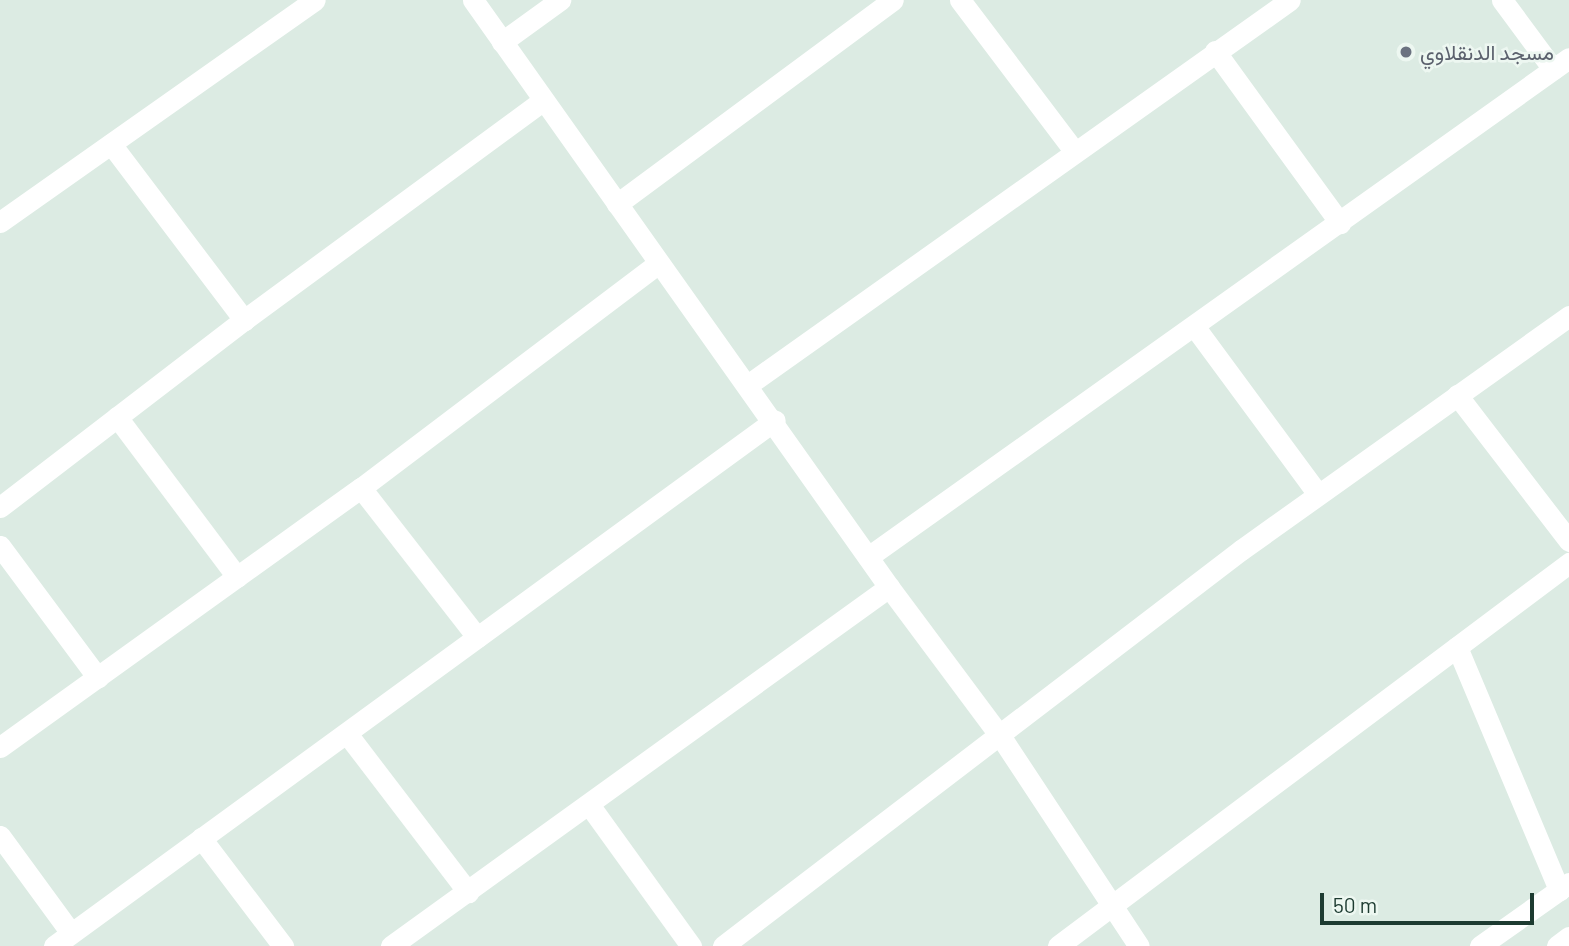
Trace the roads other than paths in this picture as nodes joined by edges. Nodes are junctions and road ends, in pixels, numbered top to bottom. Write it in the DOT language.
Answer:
graph roads {
  1 [pos="315,0"];
  2 [pos="473,0"];
  3 [pos="560,0"];
  4 [pos="893,0"];
  5 [pos="960,0"];
  6 [pos="1290,0"];
  7 [pos="1503,0"];
  8 [pos="502,42"];
  9 [pos="1215,51"];
  10 [pos="1561,64"];
  11 [pos="542,101"];
  12 [pos="111,144"];
  13 [pos="1074,151"];
  14 [pos="617,204"];
  15 [pos="0,222"];
  16 [pos="1340,223"];
  17 [pos="659,263"];
  18 [pos="1569,316"];
  19 [pos="244,320"];
  20 [pos="1194,326"];
  21 [pos="749,384"];
  22 [pos="1457,395"];
  23 [pos="117,417"];
  24 [pos="775,420"];
  25 [pos="361,488"];
  26 [pos="1318,494"];
  27 [pos="0,507"];
  28 [pos="1569,541"];
  29 [pos="0,546"];
  30 [pos="868,557"];
  31 [pos="1569,563"];
  32 [pos="237,577"];
  33 [pos="889,587"];
  34 [pos="477,637"];
  35 [pos="1457,647"];
  36 [pos="98,678"];
  37 [pos="348,734"];
  38 [pos="1001,737"];
  39 [pos="0,747"];
  40 [pos="590,806"];
  41 [pos="0,836"];
  42 [pos="201,838"];
  43 [pos="1564,887"];
  44 [pos="468,892"];
  45 [pos="1114,905"];
  46 [pos="71,933"];
  47 [pos="1569,937"];
  48 [pos="54,946"];
  49 [pos="284,946"];
  50 [pos="391,946"];
  51 [pos="691,946"];
  52 [pos="723,946"];
  53 [pos="1058,946"];
  54 [pos="1139,946"];
  55 [pos="1480,946"];
  56 [pos="1557,946"];
  1 -- 12 [label="street"];
  2 -- 8 [label="street"];
  3 -- 8 [label="street"];
  4 -- 14 [label="street"];
  5 -- 13 [label="street"];
  6 -- 9 [label="street"];
  7 -- 10 [label="street"];
  8 -- 11 [label="street"];
  9 -- 13 [label="street"];
  9 -- 16 [label="street"];
  10 -- 16 [label="street"];
  11 -- 14 [label="street"];
  11 -- 19 [label="street"];
  12 -- 15 [label="street"];
  12 -- 19 [label="street"];
  13 -- 21 [label="street"];
  14 -- 17 [label="street"];
  16 -- 20 [label="street"];
  17 -- 21 [label="street"];
  17 -- 25 [label="street"];
  18 -- 22 [label="street"];
  19 -- 23 [label="street"];
  20 -- 26 [label="street"];
  20 -- 30 [label="street"];
  21 -- 24 [label="street"];
  22 -- 26 [label="street"];
  22 -- 28 [label="street"];
  23 -- 27 [label="street"];
  23 -- 32 [label="street"];
  24 -- 30 [label="street"];
  24 -- 34 [label="street"];
  25 -- 32 [label="street"];
  25 -- 34 [label="street"];
  26 -- 38 [label="street"];
  29 -- 36 [label="street"];
  30 -- 33 [label="street"];
  31 -- 35 [label="street"];
  32 -- 36 [label="street"];
  33 -- 38 [label="street"];
  33 -- 40 [label="street"];
  34 -- 37 [label="street"];
  35 -- 43 [label="street"];
  35 -- 45 [label="street"];
  36 -- 39 [label="street"];
  37 -- 42 [label="street"];
  37 -- 44 [label="street"];
  38 -- 45 [label="street"];
  38 -- 52 [label="street"];
  40 -- 44 [label="street"];
  40 -- 51 [label="street"];
  41 -- 46 [label="street"];
  42 -- 46 [label="street"];
  42 -- 49 [label="street"];
  43 -- 55 [label="street"];
  44 -- 50 [label="street"];
  45 -- 53 [label="street"];
  45 -- 54 [label="street"];
  46 -- 48 [label="street"];
  47 -- 56 [label="street"];
}
